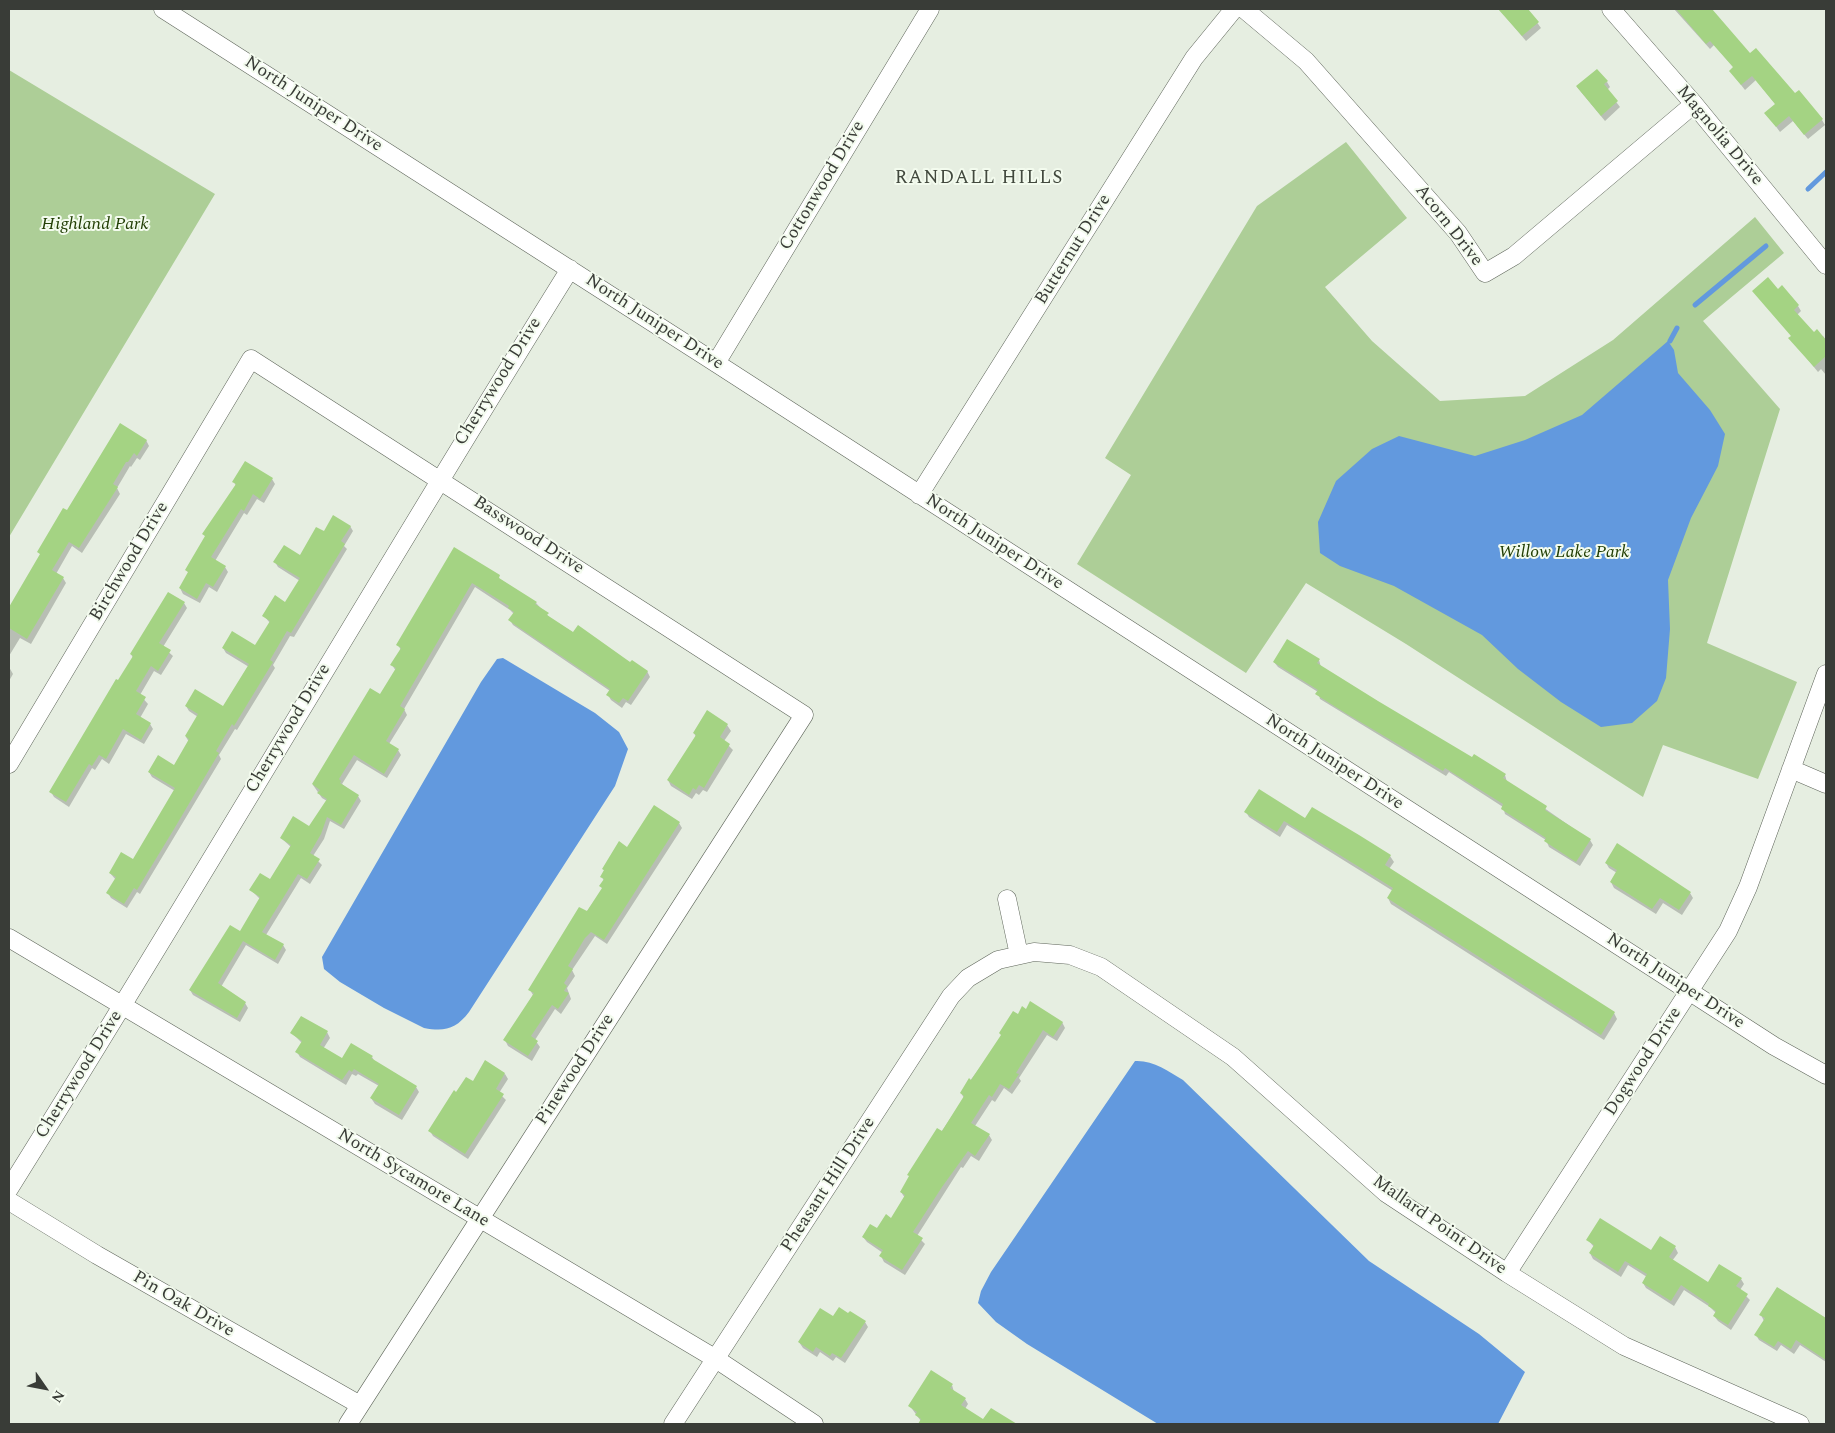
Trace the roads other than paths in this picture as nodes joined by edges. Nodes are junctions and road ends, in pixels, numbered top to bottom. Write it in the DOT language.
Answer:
graph roads {
  1 [pos="162,9"];
  2 [pos="930,9"];
  3 [pos="1234,9"];
  4 [pos="1244,9"];
  5 [pos="1611,9"];
  6 [pos="1694,104"];
  7 [pos="1826,264"];
  8 [pos="570,269"];
  9 [pos="251,360"];
  10 [pos="716,363"];
  11 [pos="439,479"];
  12 [pos="919,495"];
  13 [pos="1826,674"];
  14 [pos="804,715"];
  15 [pos="9,764"];
  16 [pos="1791,769"];
  17 [pos="1826,784"];
  18 [pos="1007,899"];
  19 [pos="9,938"];
  20 [pos="1019,955"];
  21 [pos="998,960"];
  22 [pos="1689,991"];
  23 [pos="122,1007"];
  24 [pos="1826,1075"];
  25 [pos="9,1188"];
  26 [pos="9,1201"];
  27 [pos="481,1219"];
  28 [pos="1507,1273"];
  29 [pos="716,1359"];
  30 [pos="360,1406"];
  31 [pos="348,1424"];
  32 [pos="674,1424"];
  33 [pos="814,1424"];
  34 [pos="1800,1424"];
  1 -- 8 [label="street, North Juniper Drive"];
  2 -- 10 [label="street, Cottonwood Drive"];
  3 -- 12 [label="street, Butternut Drive"];
  4 -- 6 [label="street, Acorn Drive"];
  5 -- 6 [label="street, Magnolia Drive"];
  6 -- 7 [label="street, Magnolia Drive"];
  8 -- 10 [label="street, North Juniper Drive"];
  8 -- 11 [label="street, Cherrywood Drive"];
  9 -- 11 [label="street, Basswood Drive"];
  9 -- 15 [label="street, Birchwood Drive"];
  10 -- 12 [label="street, North Juniper Drive"];
  11 -- 14 [label="street, Basswood Drive"];
  11 -- 23 [label="street, Cherrywood Drive"];
  12 -- 22 [label="street, North Juniper Drive"];
  13 -- 16 [label="street, Dogwood Drive"];
  14 -- 27 [label="street, Pinewood Drive"];
  16 -- 17 [label="street"];
  16 -- 22 [label="street, Dogwood Drive"];
  18 -- 20 [label="street"];
  19 -- 23 [label="street, North Sycamore Lane"];
  20 -- 21 [label="street, Mallard Point Drive"];
  20 -- 28 [label="street, Mallard Point Drive"];
  21 -- 29 [label="street, Pheasant Hill Drive"];
  22 -- 24 [label="street, North Juniper Drive"];
  22 -- 28 [label="street, Dogwood Drive"];
  23 -- 25 [label="street, Cherrywood Drive"];
  23 -- 27 [label="street, North Sycamore Lane"];
  26 -- 30 [label="street, Pin Oak Drive"];
  27 -- 29 [label="street, North Sycamore Lane"];
  27 -- 30 [label="street, Pinewood Drive"];
  28 -- 34 [label="street, Mallard Point Drive"];
  29 -- 32 [label="street, Pheasant Hill Drive"];
  29 -- 33 [label="street, North Sycamore Lane"];
  30 -- 31 [label="street, Pinewood Drive"];
}
